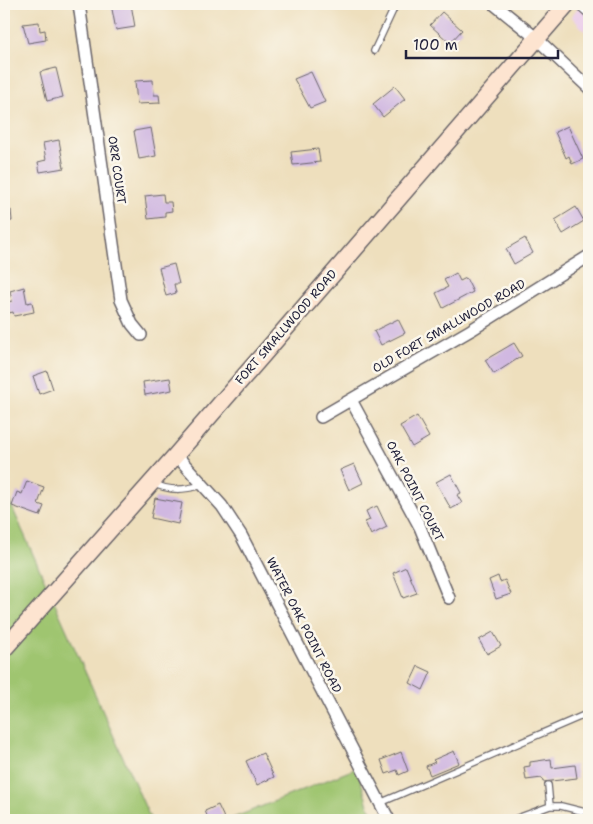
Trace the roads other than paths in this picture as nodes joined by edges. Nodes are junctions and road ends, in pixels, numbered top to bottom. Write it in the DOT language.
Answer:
graph roads {
  1 [pos="79,4"];
  2 [pos="396,4"];
  3 [pos="494,4"];
  4 [pos="567,4"];
  5 [pos="576,4"];
  6 [pos="589,15"];
  7 [pos="536,38"];
  8 [pos="374,51"];
  9 [pos="589,88"];
  10 [pos="589,256"];
  11 [pos="141,335"];
  12 [pos="351,400"];
  13 [pos="320,417"];
  14 [pos="176,455"];
  15 [pos="151,482"];
  16 [pos="203,485"];
  17 [pos="449,598"];
  18 [pos="4,649"];
  19 [pos="589,713"];
  20 [pos="548,785"];
  21 [pos="380,803"];
  22 [pos="550,806"];
  23 [pos="589,813"];
  24 [pos="389,820"];
  25 [pos="512,820"];
  1 -- 11 [label="street, ORR COURT"];
  2 -- 8 [label="lane"];
  3 -- 7 [label="street"];
  4 -- 7 [label="main road, FORT SMALLWOOD ROAD"];
  5 -- 6 [label="lane"];
  7 -- 9 [label="street"];
  7 -- 14 [label="main road, FORT SMALLWOOD ROAD"];
  10 -- 12 [label="street, OLD FORT SMALLWOOD ROAD"];
  12 -- 13 [label="street, OLD FORT SMALLWOOD ROAD"];
  12 -- 17 [label="street, OAK POINT COURT"];
  14 -- 15 [label="main road, FORT SMALLWOOD ROAD"];
  14 -- 16 [label="street, WATER OAK POINT ROAD"];
  15 -- 16 [label="lane"];
  15 -- 18 [label="main road, FORT SMALLWOOD ROAD"];
  16 -- 21 [label="street, WATER OAK POINT ROAD"];
  19 -- 21 [label="lane"];
  20 -- 22 [label="lane"];
  21 -- 24 [label="street, WATER OAK POINT ROAD"];
  22 -- 23 [label="lane"];
  22 -- 25 [label="lane"];
}
